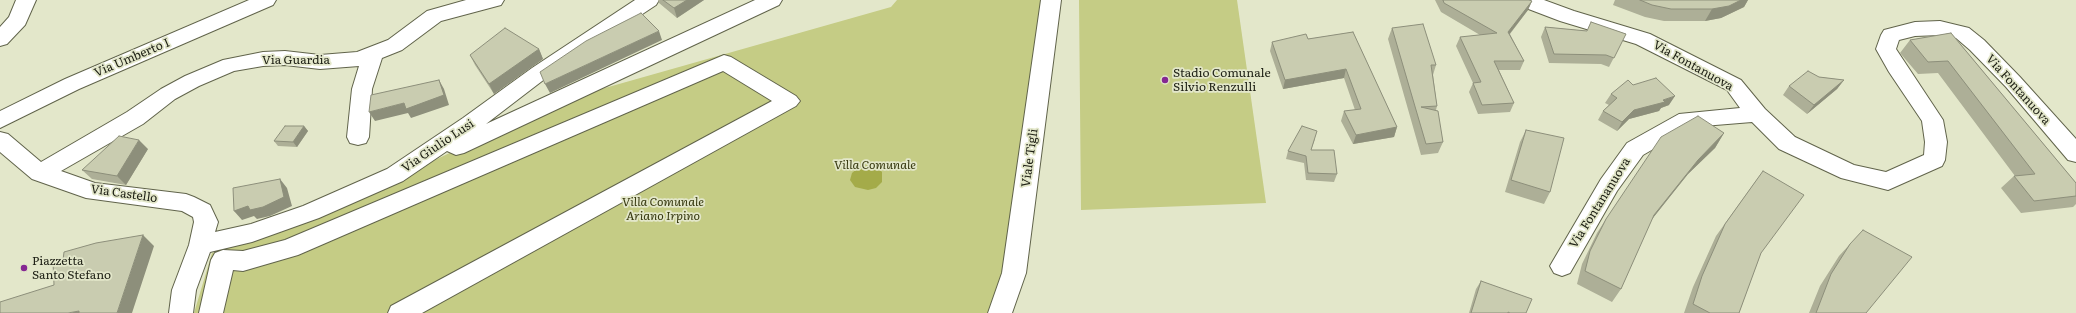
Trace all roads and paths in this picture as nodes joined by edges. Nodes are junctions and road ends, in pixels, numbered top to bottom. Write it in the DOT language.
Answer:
graph roads {
  1 [pos="26,0"];
  2 [pos="266,0"];
  3 [pos="494,0"];
  4 [pos="649,0"];
  5 [pos="772,0"];
  6 [pos="1051,0"];
  7 [pos="1525,0"];
  8 [pos="0,39"];
  9 [pos="373,53"];
  10 [pos="1757,114"];
  11 [pos="0,120"];
  12 [pos="358,137"];
  13 [pos="0,140"];
  14 [pos="2076,154"];
  15 [pos="40,173"];
  16 [pos="395,175"];
  17 [pos="201,244"];
  18 [pos="1562,266"];
  19 [pos="181,313"];
  20 [pos="210,313"];
  21 [pos="400,313"];
  22 [pos="1000,313"];
  1 -- 8 [label="street"];
  2 -- 11 [label="street, Via Umberto I"];
  3 -- 9 [label="street, Via Guardia"];
  4 -- 16 [label="street, Via Giulio Lusi"];
  5 -- 16 [label="street"];
  6 -- 22 [label="street, Viale Tigli"];
  7 -- 10 [label="street, Via Fontanuova"];
  9 -- 12 [label="street"];
  9 -- 15 [label="street, Via Guardia"];
  10 -- 14 [label="street, Via Fontanuova"];
  10 -- 18 [label="street, Via Fontananuova"];
  13 -- 15 [label="street, Via Castello"];
  15 -- 17 [label="street, Via Castello"];
  16 -- 17 [label="street, Via Giulio Lusi"];
  17 -- 19 [label="street"];
  20 -- 21 [label="street"];
}
